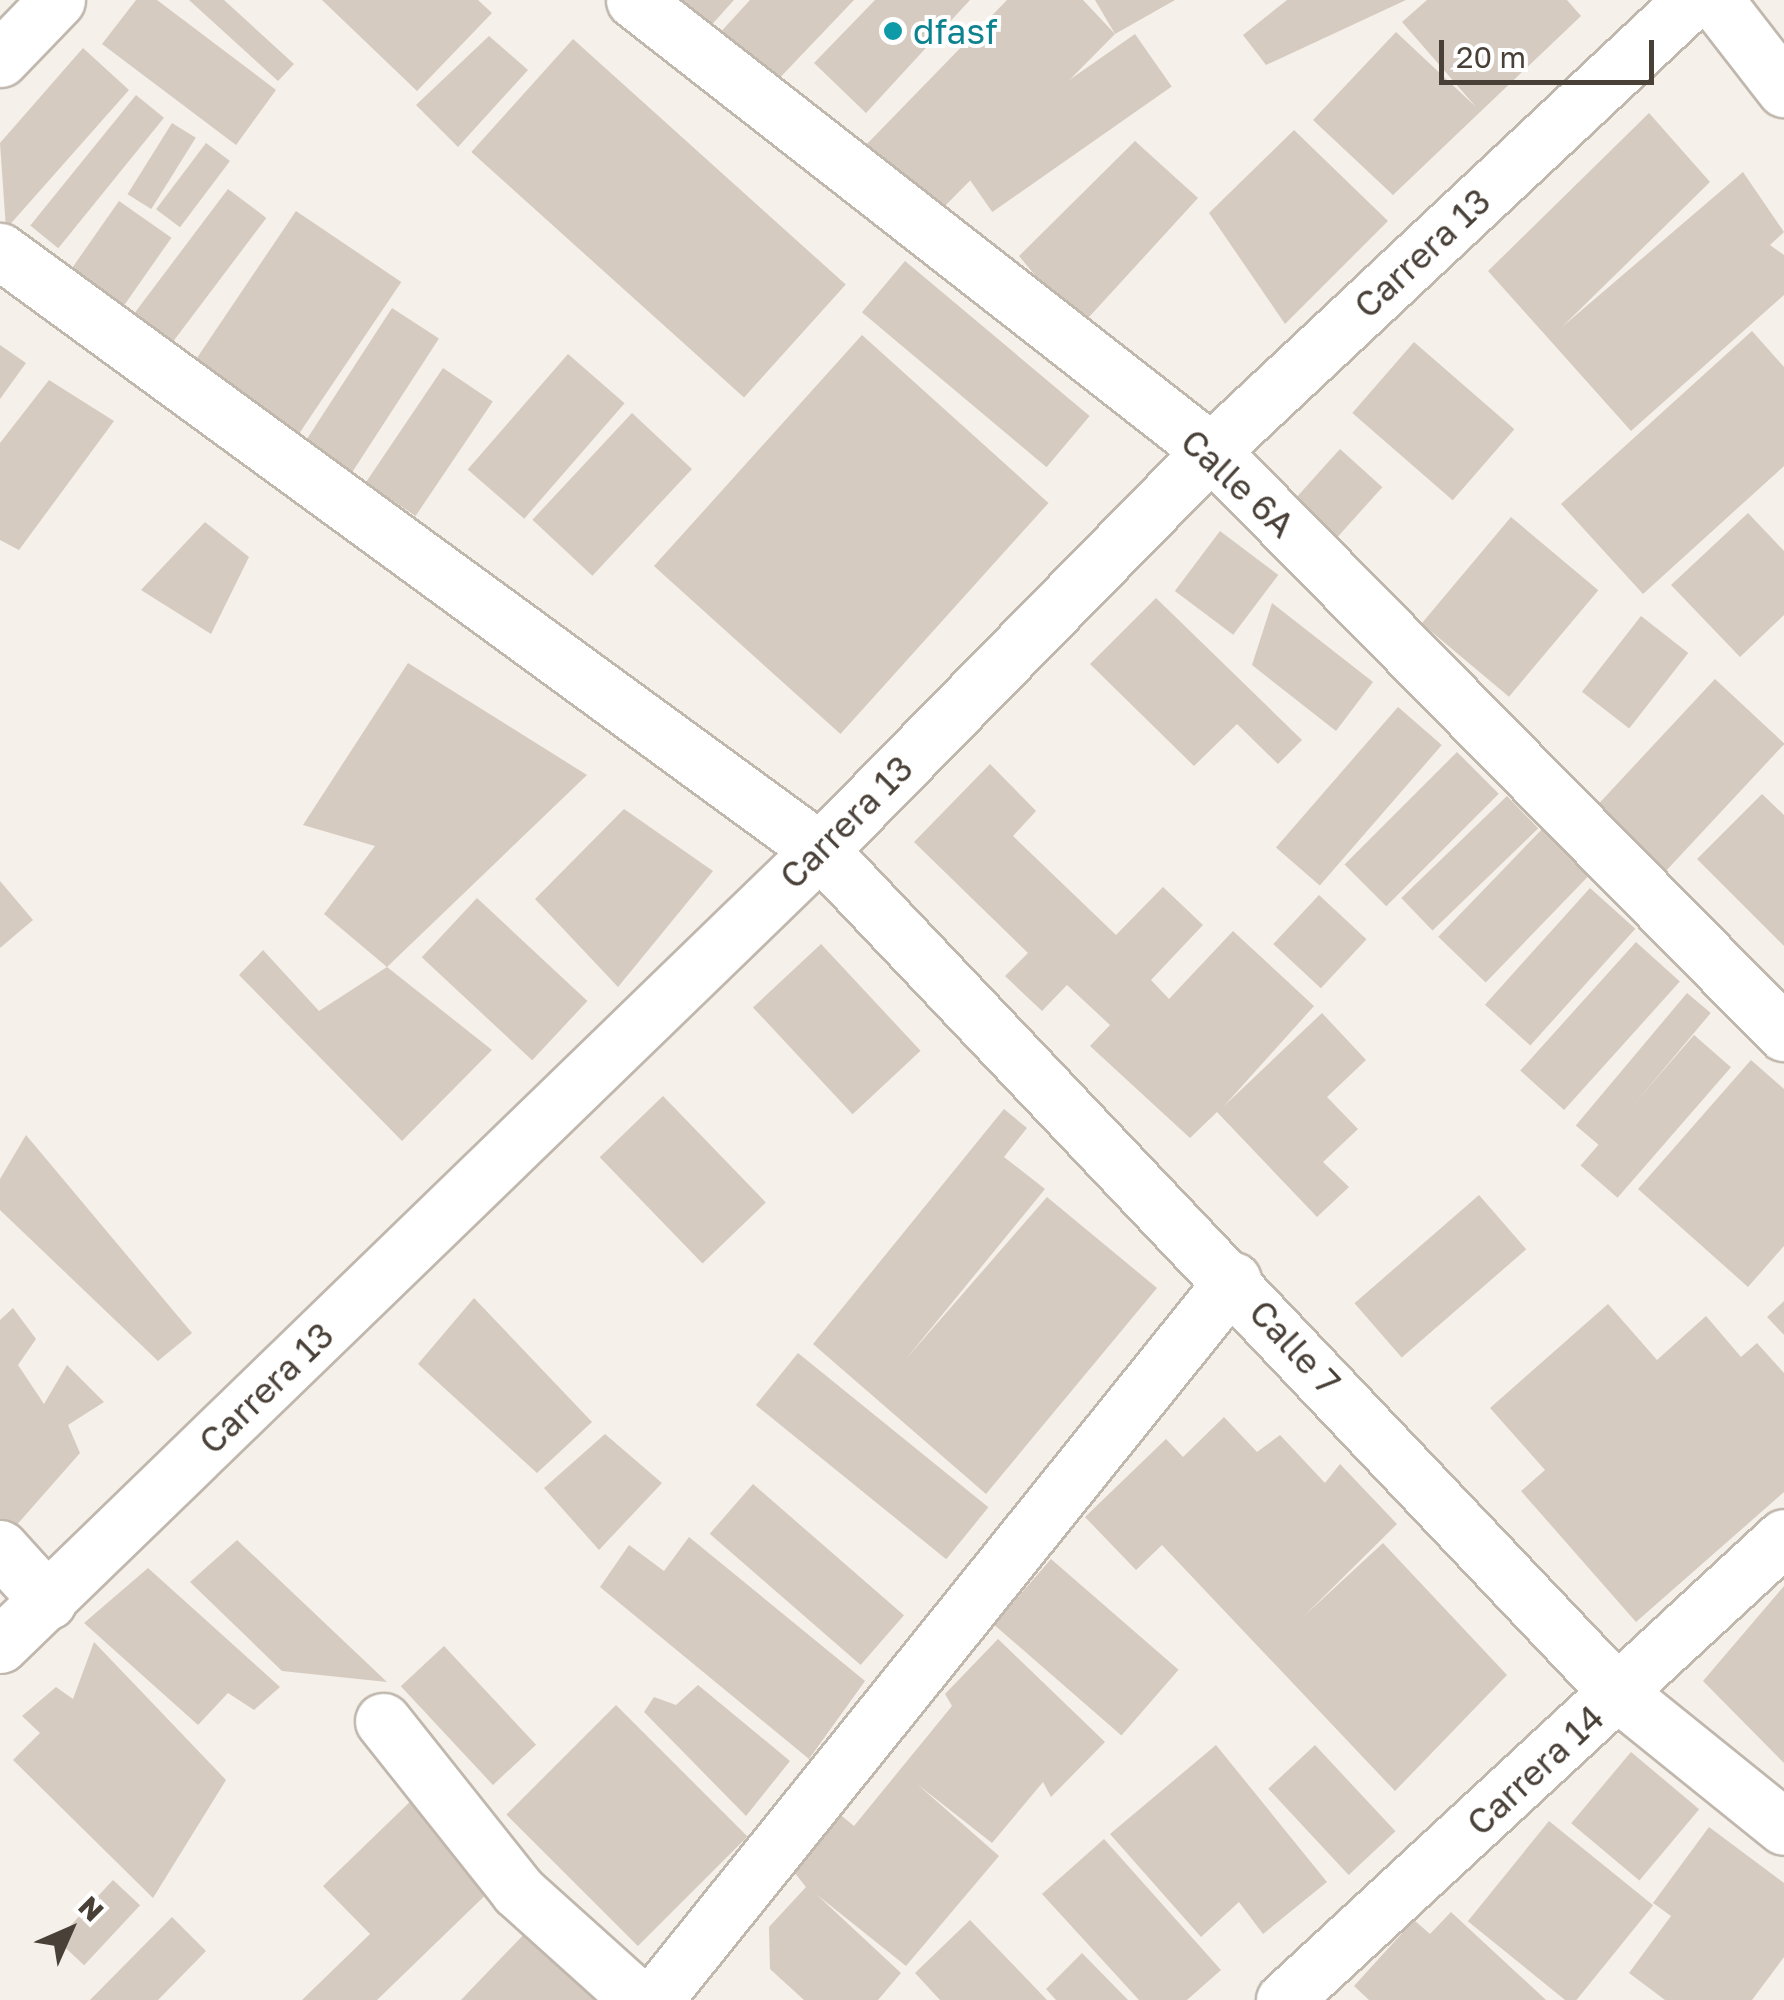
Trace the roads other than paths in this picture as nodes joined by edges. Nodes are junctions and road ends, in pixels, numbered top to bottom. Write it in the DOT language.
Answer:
graph roads {
  1 [pos="57,0"];
  2 [pos="634,0"];
  3 [pos="1692,0"];
  4 [pos="1714,0"];
  5 [pos="0,59"];
  6 [pos="1784,89"];
  7 [pos="0,251"];
  8 [pos="1211,451"];
  9 [pos="820,850"];
  10 [pos="1784,1032"];
  11 [pos="1233,1280"];
  12 [pos="1784,1538"];
  13 [pos="0,1548"];
  14 [pos="48,1600"];
  15 [pos="0,1645"];
  16 [pos="1618,1693"];
  17 [pos="383,1722"];
  18 [pos="1784,1827"];
  19 [pos="639,2000"];
  20 [pos="654,2000"];
  21 [pos="1284,2000"];
  1 -- 5 [label="street"];
  2 -- 8 [label="street, Calle 6A"];
  3 -- 8 [label="street, Carrera 13"];
  4 -- 6 [label="street"];
  7 -- 9 [label="street, Calle 7"];
  8 -- 9 [label="street, Carrera 13"];
  8 -- 10 [label="street, Calle 6A"];
  9 -- 11 [label="street, Calle 7"];
  9 -- 14 [label="street, Carrera 13"];
  11 -- 16 [label="street, Calle 7"];
  11 -- 20 [label="street"];
  12 -- 16 [label="street, Carrera 14"];
  13 -- 14 [label="street"];
  14 -- 15 [label="street, Carrera 13"];
  16 -- 18 [label="street, Calle 7"];
  16 -- 21 [label="street, Carrera 14"];
  17 -- 19 [label="street"];
}
